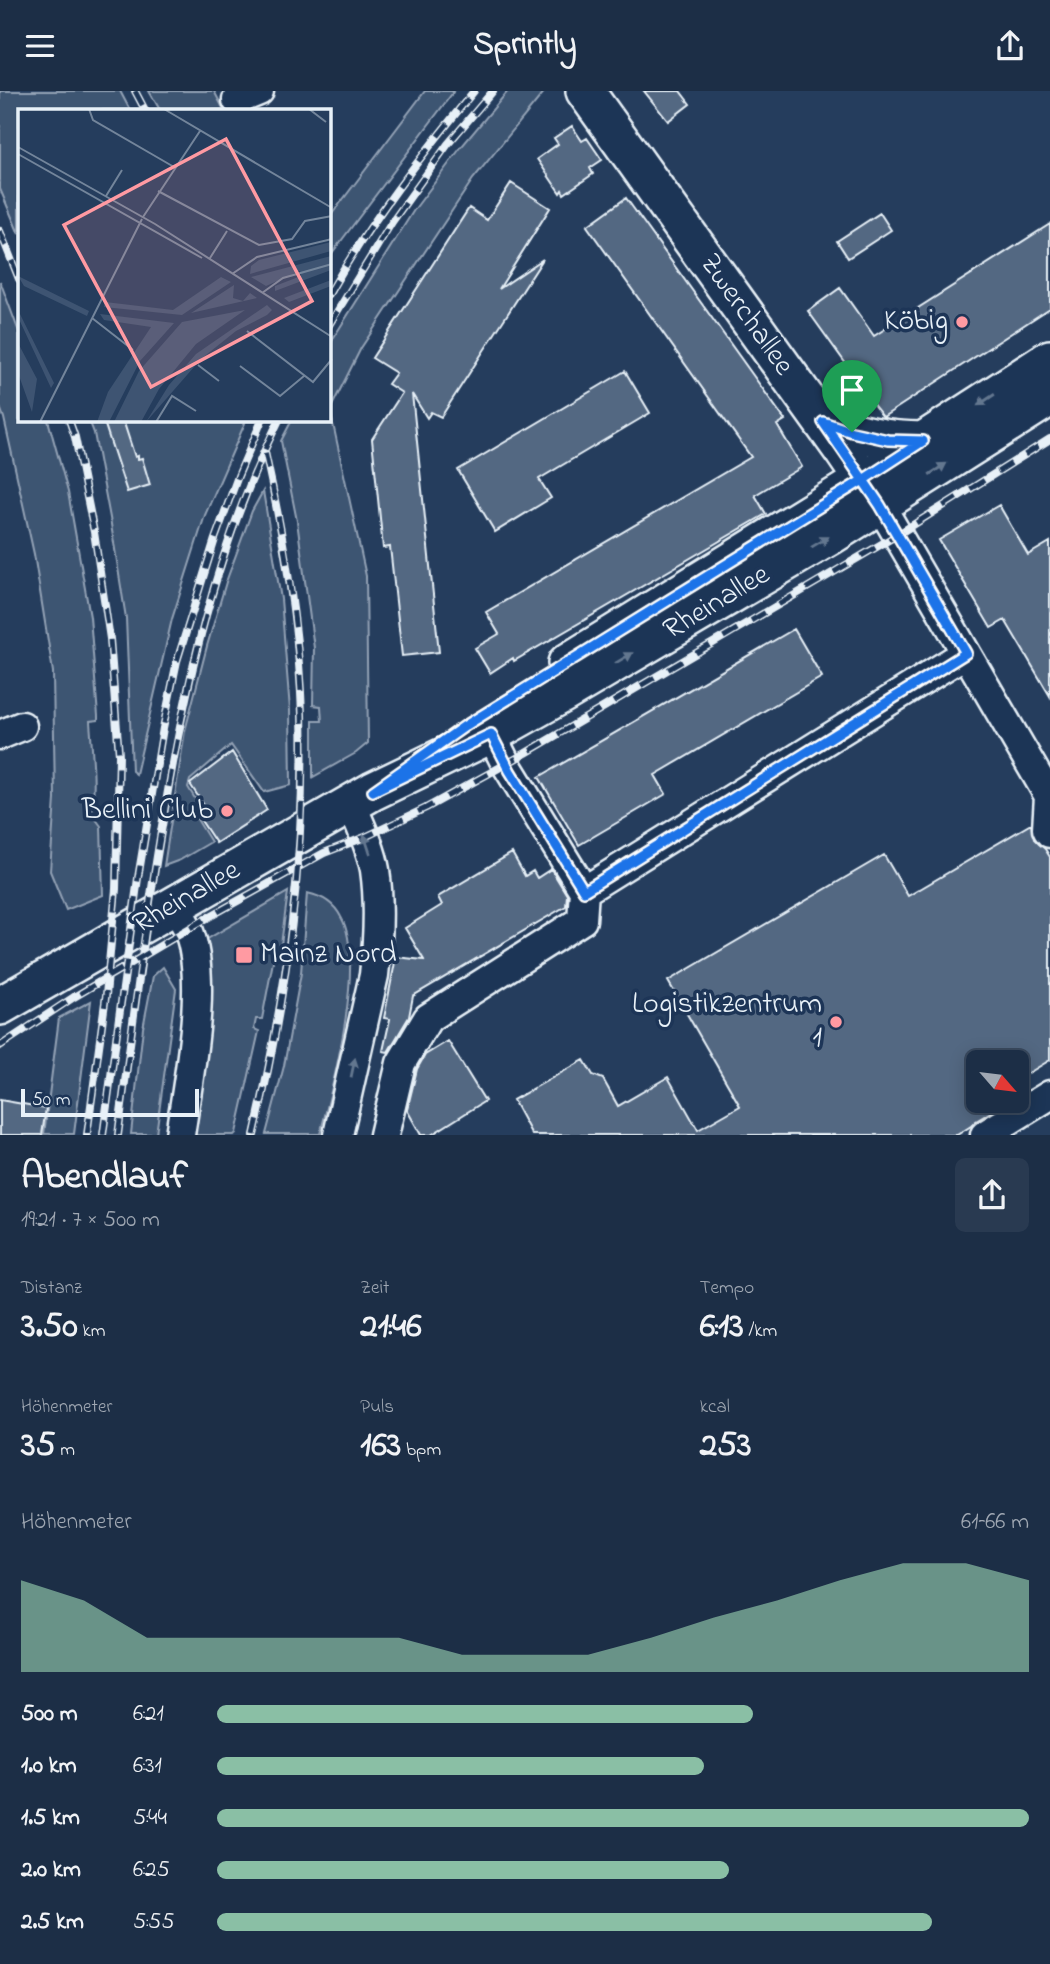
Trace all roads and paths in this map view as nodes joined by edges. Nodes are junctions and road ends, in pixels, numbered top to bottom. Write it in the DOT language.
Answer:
graph roads {
  1 [pos="585,91"];
  2 [pos="1050,359"];
  3 [pos="1050,397"];
  4 [pos="823,422"];
  5 [pos="923,441"];
  6 [pos="872,493"];
  7 [pos="966,653"];
  8 [pos="491,734"];
  9 [pos="1049,796"];
  10 [pos="362,797"];
  11 [pos="1050,833"];
  12 [pos="584,891"];
  13 [pos="175,905"];
  14 [pos="0,1006"];
  15 [pos="1050,1095"];
  16 [pos="180,1135"];
  17 [pos="338,1135"];
  18 [pos="384,1135"];
  19 [pos="985,1135"];
  1 -- 4 [label="main road, Zwerchallee"];
  2 -- 5 [label="main road, Rheinallee, one-way"];
  6 -- 3 [label="main road, Rheinallee, one-way"];
  4 -- 5 [label="main road"];
  4 -- 6 [label="main road, Zwerchallee"];
  5 -- 6 [label="main road, Rheinallee"];
  6 -- 7 [label="street, Zwerchallee"];
  8 -- 6 [label="main road, Rheinallee, one-way"];
  6 -- 10 [label="main road, Rheinallee"];
  7 -- 9 [label="street, Zwerchallee"];
  7 -- 12 [label="street"];
  8 -- 10 [label="main road, Rheinallee"];
  8 -- 12 [label="street"];
  9 -- 11 [label="street"];
  10 -- 13 [label="main road, Rheinallee"];
  17 -- 10 [label="street, one-way"];
  12 -- 18 [label="street"];
  13 -- 14 [label="main road, Rheinallee"];
  13 -- 16 [label="street"];
  15 -- 19 [label="street"];
}
